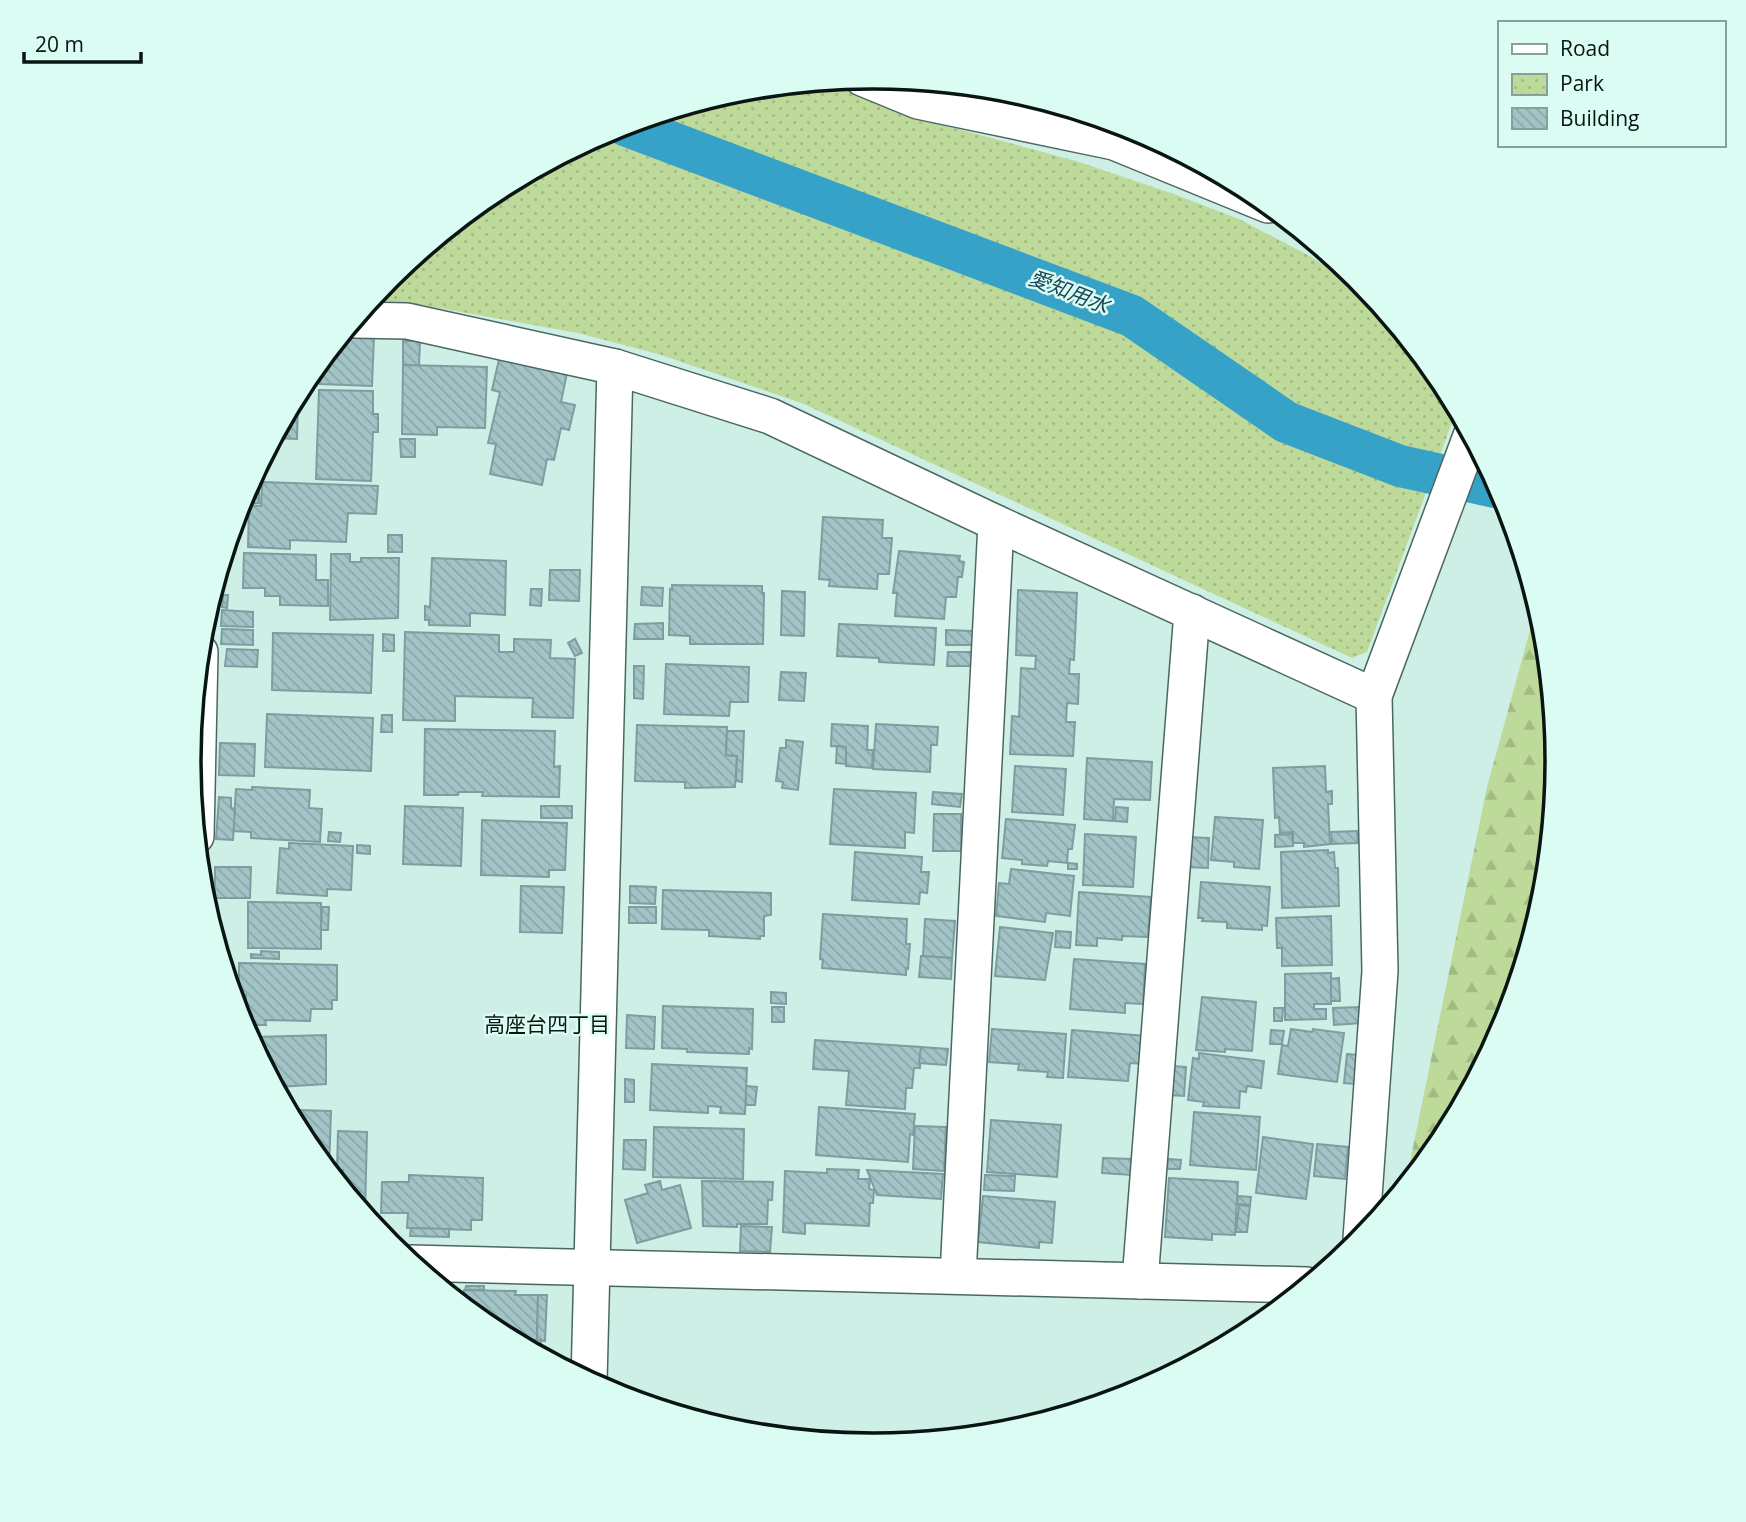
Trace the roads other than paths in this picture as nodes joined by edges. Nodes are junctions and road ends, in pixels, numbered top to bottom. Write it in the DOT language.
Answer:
graph roads {
  1 [pos="920,91"];
  2 [pos="1109,132"];
  3 [pos="1129,140"];
  4 [pos="1153,151"];
  5 [pos="366,320"];
  6 [pos="615,366"];
  7 [pos="1467,448"];
  8 [pos="996,523"];
  9 [pos="1192,612"];
  10 [pos="1374,696"];
  11 [pos="1362,1221"];
  12 [pos="427,1263"];
  13 [pos="591,1267"];
  14 [pos="958,1276"];
  15 [pos="1140,1281"];
  16 [pos="1292,1286"];
  17 [pos="589,1369"];
  1 -- 2 [label="street"];
  3 -- 4 [label="street"];
  5 -- 6 [label="street"];
  6 -- 8 [label="street"];
  6 -- 13 [label="street"];
  7 -- 10 [label="street"];
  8 -- 9 [label="street"];
  8 -- 14 [label="street"];
  9 -- 10 [label="street"];
  9 -- 15 [label="street"];
  10 -- 11 [label="street"];
  12 -- 13 [label="street"];
  13 -- 14 [label="street"];
  13 -- 17 [label="street"];
  14 -- 15 [label="street"];
  15 -- 16 [label="street"];
}
